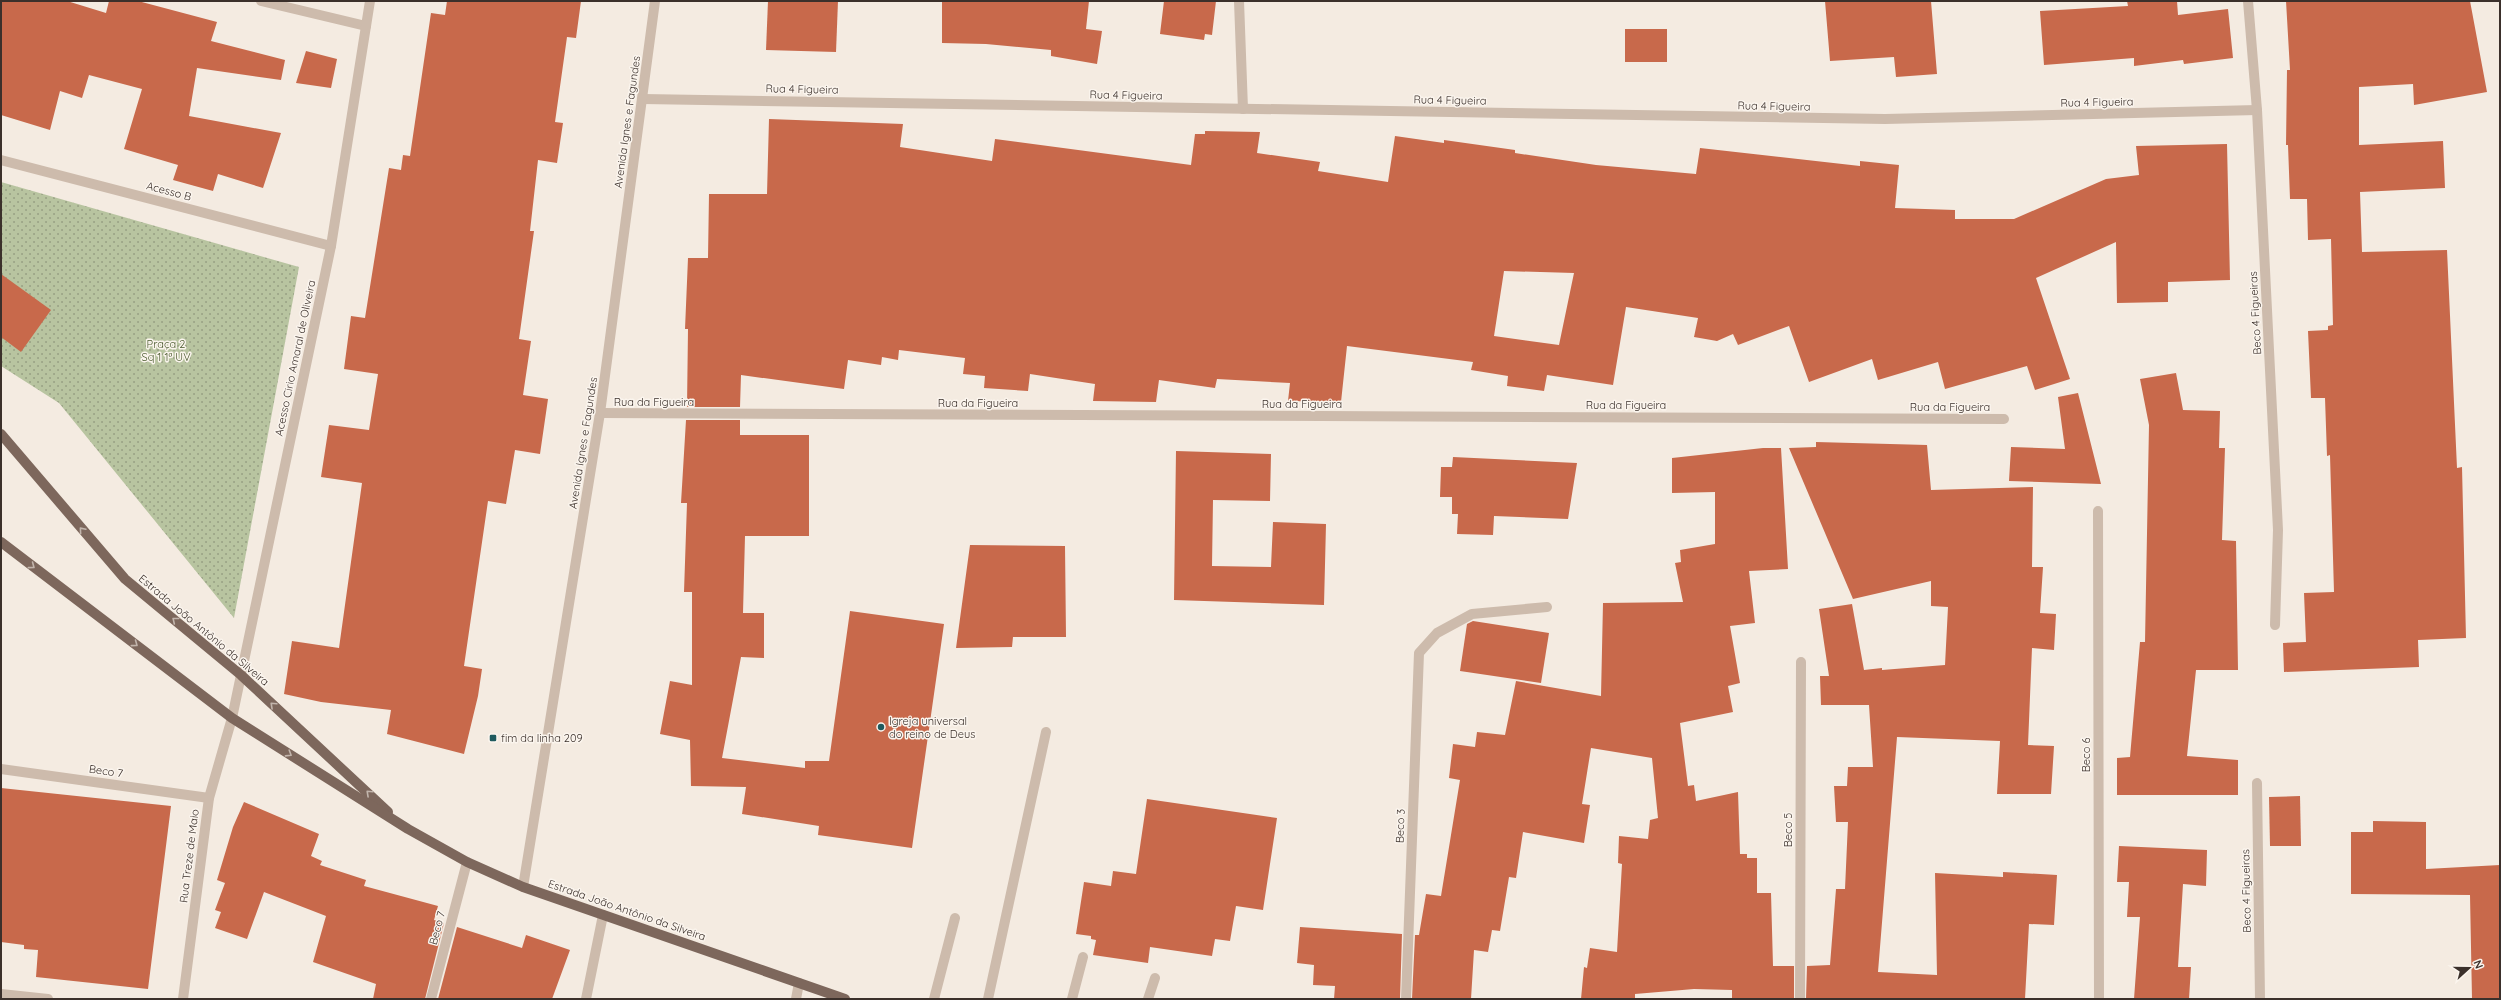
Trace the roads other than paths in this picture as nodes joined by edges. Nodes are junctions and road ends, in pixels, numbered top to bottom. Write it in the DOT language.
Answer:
graph roads {
  1 [pos="261,1"];
  2 [pos="370,1"];
  3 [pos="655,1"];
  4 [pos="1239,1"];
  5 [pos="2248,1"];
  6 [pos="366,26"];
  7 [pos="643,99"];
  8 [pos="1243,109"];
  9 [pos="2257,110"];
  10 [pos="1,160"];
  11 [pos="331,246"];
  12 [pos="600,413"];
  13 [pos="2004,419"];
  14 [pos="1,434"];
  15 [pos="2098,511"];
  16 [pos="1,542"];
  17 [pos="1546,607"];
  18 [pos="2275,625"];
  19 [pos="1801,662"];
  20 [pos="241,675"];
  21 [pos="232,718"];
  22 [pos="1046,732"];
  23 [pos="1,769"];
  24 [pos="2257,783"];
  25 [pos="209,798"];
  26 [pos="408,830"];
  27 [pos="467,862"];
  28 [pos="523,887"];
  29 [pos="603,915"];
  30 [pos="955,918"];
  31 [pos="1083,957"];
  32 [pos="1155,978"];
  33 [pos="799,983"];
  34 [pos="1,994"];
  35 [pos="48,999"];
  36 [pos="183,999"];
  37 [pos="431,999"];
  38 [pos="586,999"];
  39 [pos="796,999"];
  40 [pos="845,999"];
  41 [pos="934,999"];
  42 [pos="988,999"];
  43 [pos="1072,999"];
  44 [pos="1148,999"];
  45 [pos="1406,999"];
  46 [pos="1800,999"];
  47 [pos="2099,999"];
  48 [pos="2260,999"];
  1 -- 6 [label="street"];
  2 -- 6 [label="street, Acesso Cirio Amaral de Oliveira"];
  3 -- 7 [label="street, Avenida Ignes e Fagundes"];
  4 -- 8 [label="street"];
  5 -- 9 [label="street, Beco 4 Figueiras"];
  6 -- 11 [label="street, Acesso Cirio Amaral de Oliveira"];
  7 -- 8 [label="street, Rua 4 Figueira"];
  7 -- 12 [label="street, Avenida Ignes e Fagundes"];
  8 -- 9 [label="street, Rua 4 Figueira"];
  9 -- 18 [label="street, Beco 4 Figueiras"];
  10 -- 11 [label="street, Acesso B"];
  11 -- 20 [label="street, Acesso Cirio Amaral de Oliveira"];
  12 -- 13 [label="street, Rua da Figueira"];
  12 -- 28 [label="street, Avenida Ignes e Fagundes"];
  20 -- 14 [label="main road, Estrada João Antônio da Silveira, one-way"];
  15 -- 47 [label="street, Beco 6"];
  16 -- 21 [label="main road, Estrada João Antônio da Silveira, one-way"];
  17 -- 45 [label="street, Beco 3"];
  19 -- 46 [label="street, Beco 5"];
  20 -- 21 [label="street, Acesso Cirio Amaral de Oliveira"];
  26 -- 20 [label="main road, Estrada João Antônio da Silveira, one-way"];
  21 -- 25 [label="street, Rua Treze de Maio"];
  21 -- 26 [label="main road, Estrada João Antônio da Silveira, one-way"];
  22 -- 42 [label="street"];
  23 -- 25 [label="street, Beco 7"];
  24 -- 48 [label="street, Beco 4 Figueiras"];
  25 -- 36 [label="street, Rua Treze de Maio"];
  26 -- 27 [label="main road, Estrada João Antônio da Silveira"];
  27 -- 28 [label="main road, Estrada João Antônio da Silveira"];
  27 -- 37 [label="street, Beco 7"];
  28 -- 29 [label="main road, Estrada João Antônio da Silveira"];
  29 -- 33 [label="main road, Estrada João Antônio da Silveira"];
  29 -- 38 [label="street"];
  30 -- 41 [label="street"];
  31 -- 43 [label="street"];
  32 -- 44 [label="street"];
  33 -- 39 [label="street"];
  33 -- 40 [label="main road, Estrada João Antônio da Silveira"];
  34 -- 35 [label="street"];
}
